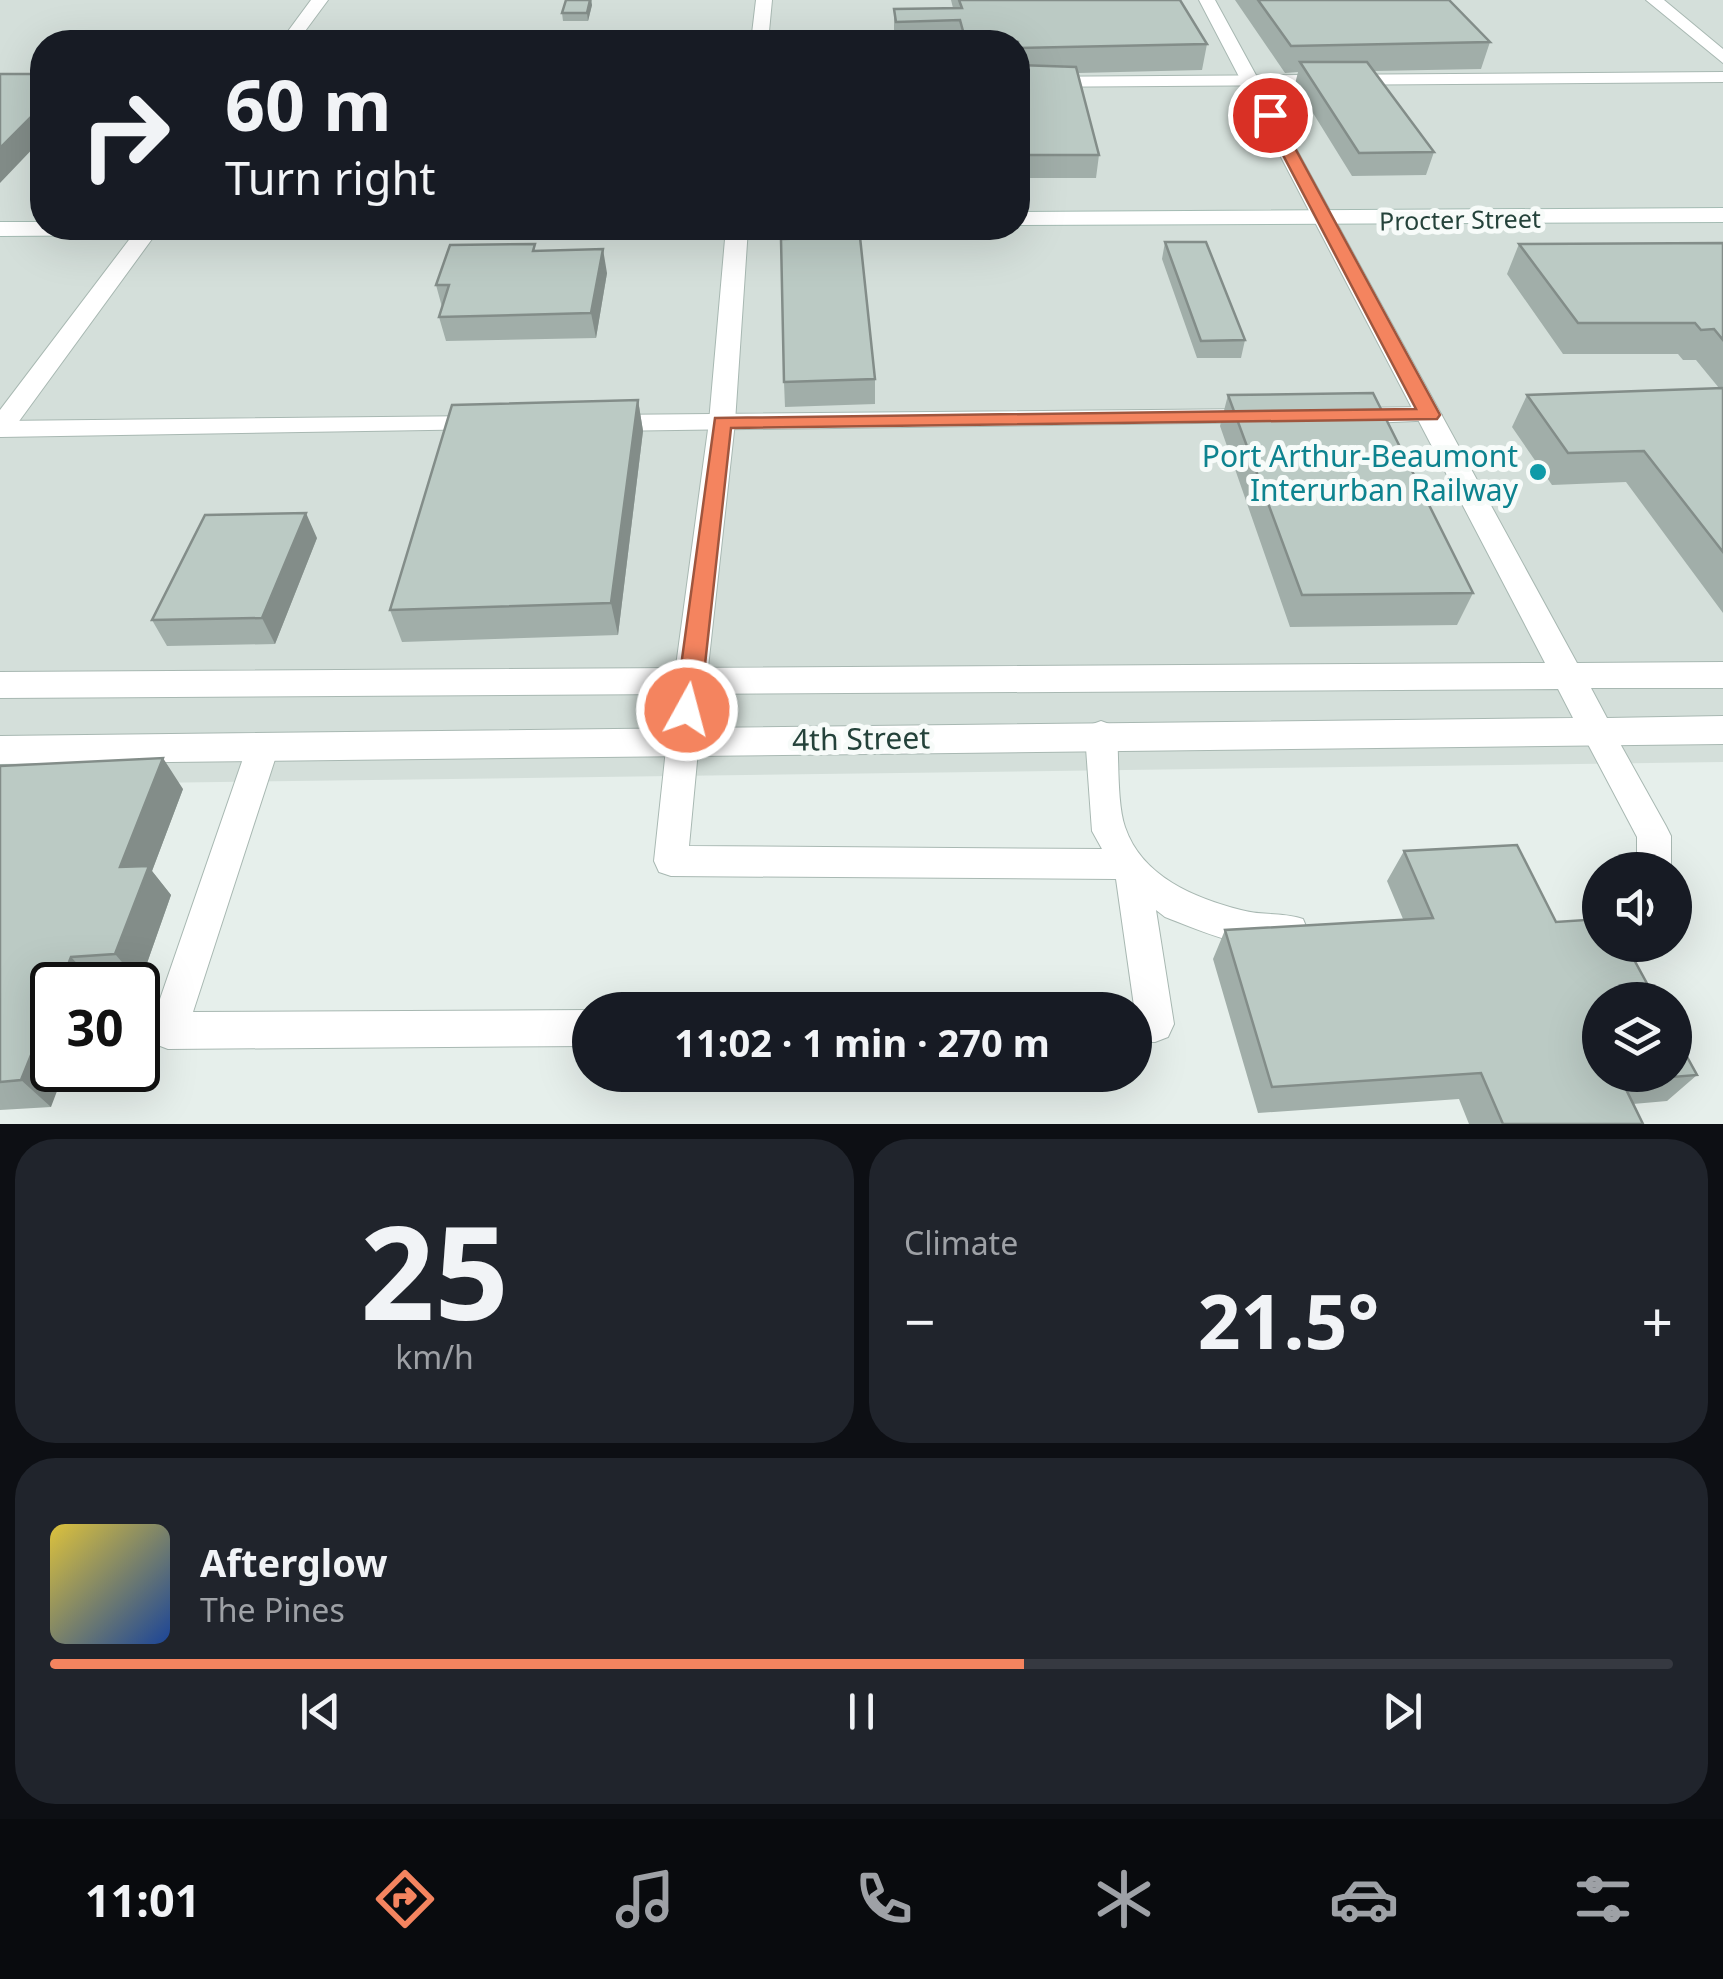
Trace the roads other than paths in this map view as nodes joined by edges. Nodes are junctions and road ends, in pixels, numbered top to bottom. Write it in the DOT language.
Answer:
graph roads {
  1 [pos="320,0"];
  2 [pos="764,0"];
  3 [pos="1208,0"];
  4 [pos="1654,0"];
  5 [pos="297,30"];
  6 [pos="761,30"];
  7 [pos="1723,58"];
  8 [pos="1723,77"];
  9 [pos="1252,80"];
  10 [pos="1030,82"];
  11 [pos="1723,215"];
  12 [pos="1030,219"];
  13 [pos="1323,220"];
  14 [pos="0,229"];
  15 [pos="30,229"];
  16 [pos="144,240"];
  17 [pos="737,240"];
  18 [pos="1430,415"];
  19 [pos="722,422"];
  20 [pos="586,423"];
  21 [pos="508,424"];
  22 [pos="0,429"];
  23 [pos="1564,673"];
  24 [pos="1723,674"];
  25 [pos="692,680"];
  26 [pos="0,686"];
  27 [pos="1723,730"];
  28 [pos="1597,731"];
  29 [pos="1102,734"];
  30 [pos="683,740"];
  31 [pos="263,747"];
  32 [pos="0,750"];
  33 [pos="1654,852"];
  34 [pos="1131,864"];
  35 [pos="1325,933"];
  36 [pos="1150,992"];
  37 [pos="572,1028"];
  1 -- 5 [label="street"];
  2 -- 6 [label="street"];
  3 -- 9 [label="street"];
  4 -- 7 [label="street"];
  8 -- 9 [label="lane"];
  9 -- 10 [label="lane"];
  9 -- 13 [label="street"];
  11 -- 13 [label="street, Procter Street"];
  12 -- 13 [label="street, Procter Street"];
  13 -- 18 [label="street"];
  14 -- 15 [label="street"];
  16 -- 22 [label="street"];
  17 -- 19 [label="street"];
  18 -- 19 [label="lane"];
  18 -- 23 [label="street"];
  19 -- 20 [label="lane"];
  19 -- 25 [label="street"];
  21 -- 22 [label="lane"];
  23 -- 24 [label="street, 4th Street"];
  23 -- 25 [label="street, 4th Street"];
  23 -- 28 [label="street"];
  25 -- 26 [label="street, 4th Street"];
  25 -- 30 [label="street"];
  27 -- 28 [label="street, 4th Street"];
  28 -- 29 [label="street, 4th Street"];
  28 -- 33 [label="lane"];
  29 -- 30 [label="street, 4th Street"];
  29 -- 34 [label="lane"];
  30 -- 31 [label="street, 4th Street"];
  30 -- 34 [label="lane"];
  31 -- 32 [label="street, 4th Street"];
  31 -- 37 [label="lane"];
  34 -- 35 [label="lane"];
  34 -- 36 [label="lane"];
}
